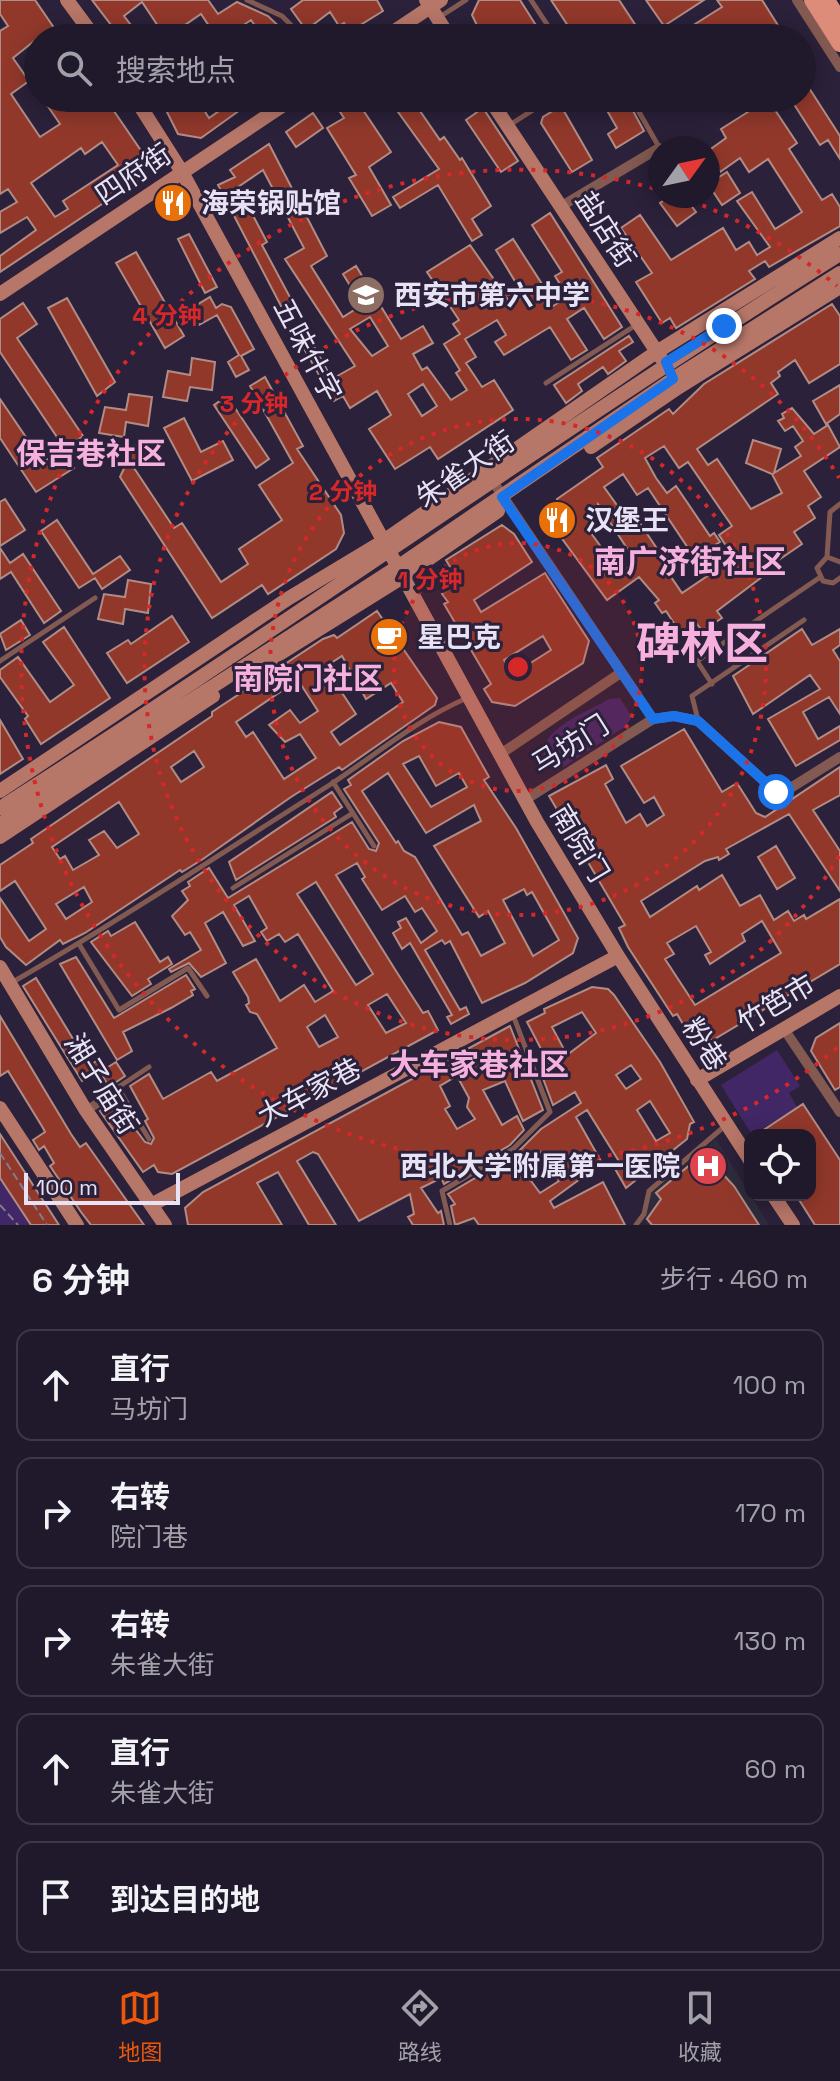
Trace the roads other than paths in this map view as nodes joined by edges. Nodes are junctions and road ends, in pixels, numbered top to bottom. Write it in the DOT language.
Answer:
graph roads {
  1 [pos="67,0"];
  2 [pos="247,0"];
  3 [pos="466,0"];
  4 [pos="531,0"];
  5 [pos="797,0"];
  6 [pos="812,0"];
  7 [pos="827,0"];
  8 [pos="433,7"];
  9 [pos="840,21"];
  10 [pos="85,24"];
  11 [pos="290,24"];
  12 [pos="406,24"];
  13 [pos="547,24"];
  14 [pos="812,24"];
  15 [pos="816,30"];
  16 [pos="840,44"];
  17 [pos="840,67"];
  18 [pos="144,112"];
  19 [pos="273,112"];
  20 [pos="498,112"];
  21 [pos="530,112"];
  22 [pos="639,112"];
  23 [pos="508,126"];
  24 [pos="652,136"];
  25 [pos="648,155"];
  26 [pos="182,172"];
  27 [pos="560,207"];
  28 [pos="840,238"];
  29 [pos="840,254"];
  30 [pos="840,273"];
  31 [pos="840,287"];
  32 [pos="0,294"];
  33 [pos="637,325"];
  34 [pos="661,358"];
  35 [pos="546,383"];
  36 [pos="676,383"];
  37 [pos="494,483"];
  38 [pos="505,500"];
  39 [pos="840,504"];
  40 [pos="384,547"];
  41 [pos="827,557"];
  42 [pos="840,562"];
  43 [pos="399,573"];
  44 [pos="819,578"];
  45 [pos="840,578"];
  46 [pos="95,598"];
  47 [pos="804,620"];
  48 [pos="0,661"];
  49 [pos="619,674"];
  50 [pos="712,684"];
  51 [pos="468,698"];
  52 [pos="653,719"];
  53 [pos="698,721"];
  54 [pos="499,755"];
  55 [pos="840,757"];
  56 [pos="333,782"];
  57 [pos="0,791"];
  58 [pos="525,800"];
  59 [pos="0,808"];
  60 [pos="353,813"];
  61 [pos="0,824"];
  62 [pos="0,837"];
  63 [pos="374,846"];
  64 [pos="233,888"];
  65 [pos="79,944"];
  66 [pos="618,956"];
  67 [pos="0,967"];
  68 [pos="10,983"];
  69 [pos="207,996"];
  70 [pos="840,996"];
  71 [pos="513,1013"];
  72 [pos="784,1029"];
  73 [pos="149,1067"];
  74 [pos="697,1080"];
  75 [pos="0,1108"];
  76 [pos="86,1111"];
  77 [pos="840,1112"];
  78 [pos="727,1124"];
  79 [pos="149,1139"];
  80 [pos="744,1151"];
  81 [pos="777,1201"];
  82 [pos="151,1205"];
  83 [pos="77,1225"];
  84 [pos="165,1225"];
  85 [pos="450,1225"];
  86 [pos="636,1225"];
  87 [pos="793,1225"];
  1 -- 10 [label="street"];
  2 -- 11 [label="lane"];
  3 -- 8 [label="lane"];
  4 -- 13 [label="lane"];
  5 -- 14 [label="street"];
  6 -- 16 [label="main road"];
  7 -- 9 [label="main road"];
  8 -- 12 [label="street"];
  15 -- 17 [label="street"];
  18 -- 26 [label="street, 五味什字"];
  19 -- 26 [label="street, 四府街"];
  20 -- 23 [label="street, 盐店街"];
  21 -- 23 [label="lane"];
  22 -- 24 [label="lane"];
  23 -- 27 [label="street, 盐店街"];
  25 -- 27 [label="street"];
  26 -- 32 [label="street, 四府街"];
  26 -- 40 [label="street, 五味什字"];
  27 -- 33 [label="street, 盐店街"];
  28 -- 34 [label="street"];
  29 -- 34 [label="street, 朱雀大街"];
  30 -- 36 [label="street, 朱雀大街"];
  31 -- 36 [label="street"];
  33 -- 34 [label="street, 盐店街"];
  33 -- 35 [label="lane"];
  34 -- 36 [label="street, 盐店街"];
  34 -- 37 [label="street, 朱雀大街"];
  34 -- 40 [label="street"];
  36 -- 38 [label="street, 朱雀大街"];
  37 -- 38 [label="street"];
  37 -- 40 [label="street, 朱雀大街"];
  38 -- 43 [label="street, 朱雀大街"];
  38 -- 49 [label="street"];
  39 -- 41 [label="lane"];
  40 -- 43 [label="street, 南院门"];
  40 -- 57 [label="street"];
  40 -- 59 [label="street, 朱雀大街"];
  41 -- 42 [label="lane"];
  41 -- 44 [label="lane"];
  43 -- 51 [label="street, 南院门"];
  43 -- 61 [label="street, 朱雀大街"];
  43 -- 62 [label="street"];
  44 -- 45 [label="lane"];
  44 -- 50 [label="lane"];
  46 -- 48 [label="lane"];
  47 -- 50 [label="lane"];
  49 -- 52 [label="street"];
  49 -- 54 [label="street"];
  50 -- 53 [label="lane"];
  51 -- 54 [label="street, 南院门"];
  51 -- 56 [label="lane"];
  52 -- 53 [label="street"];
  52 -- 58 [label="street, 马坊门"];
  53 -- 55 [label="street"];
  54 -- 58 [label="street, 南院门"];
  56 -- 60 [label="lane"];
  56 -- 65 [label="lane"];
  58 -- 66 [label="street, 南院门"];
  60 -- 63 [label="lane"];
  60 -- 64 [label="lane"];
  65 -- 68 [label="lane"];
  65 -- 69 [label="lane"];
  66 -- 71 [label="street, 大车家巷"];
  66 -- 74 [label="street, 粉巷"];
  67 -- 68 [label="street, 湘子庙街"];
  68 -- 76 [label="street, 湘子庙街"];
  70 -- 72 [label="street, 竹笆市"];
  71 -- 82 [label="street, 大车家巷"];
  71 -- 85 [label="lane"];
  72 -- 74 [label="street, 竹笆市"];
  72 -- 77 [label="street"];
  73 -- 76 [label="lane"];
  74 -- 78 [label="street, 粉巷"];
  75 -- 83 [label="street"];
  76 -- 79 [label="lane"];
  76 -- 82 [label="street, 湘子庙街"];
  78 -- 80 [label="street, 粉巷"];
  78 -- 86 [label="lane"];
  81 -- 87 [label="street"];
  82 -- 84 [label="street, 湘子庙街"];
}
